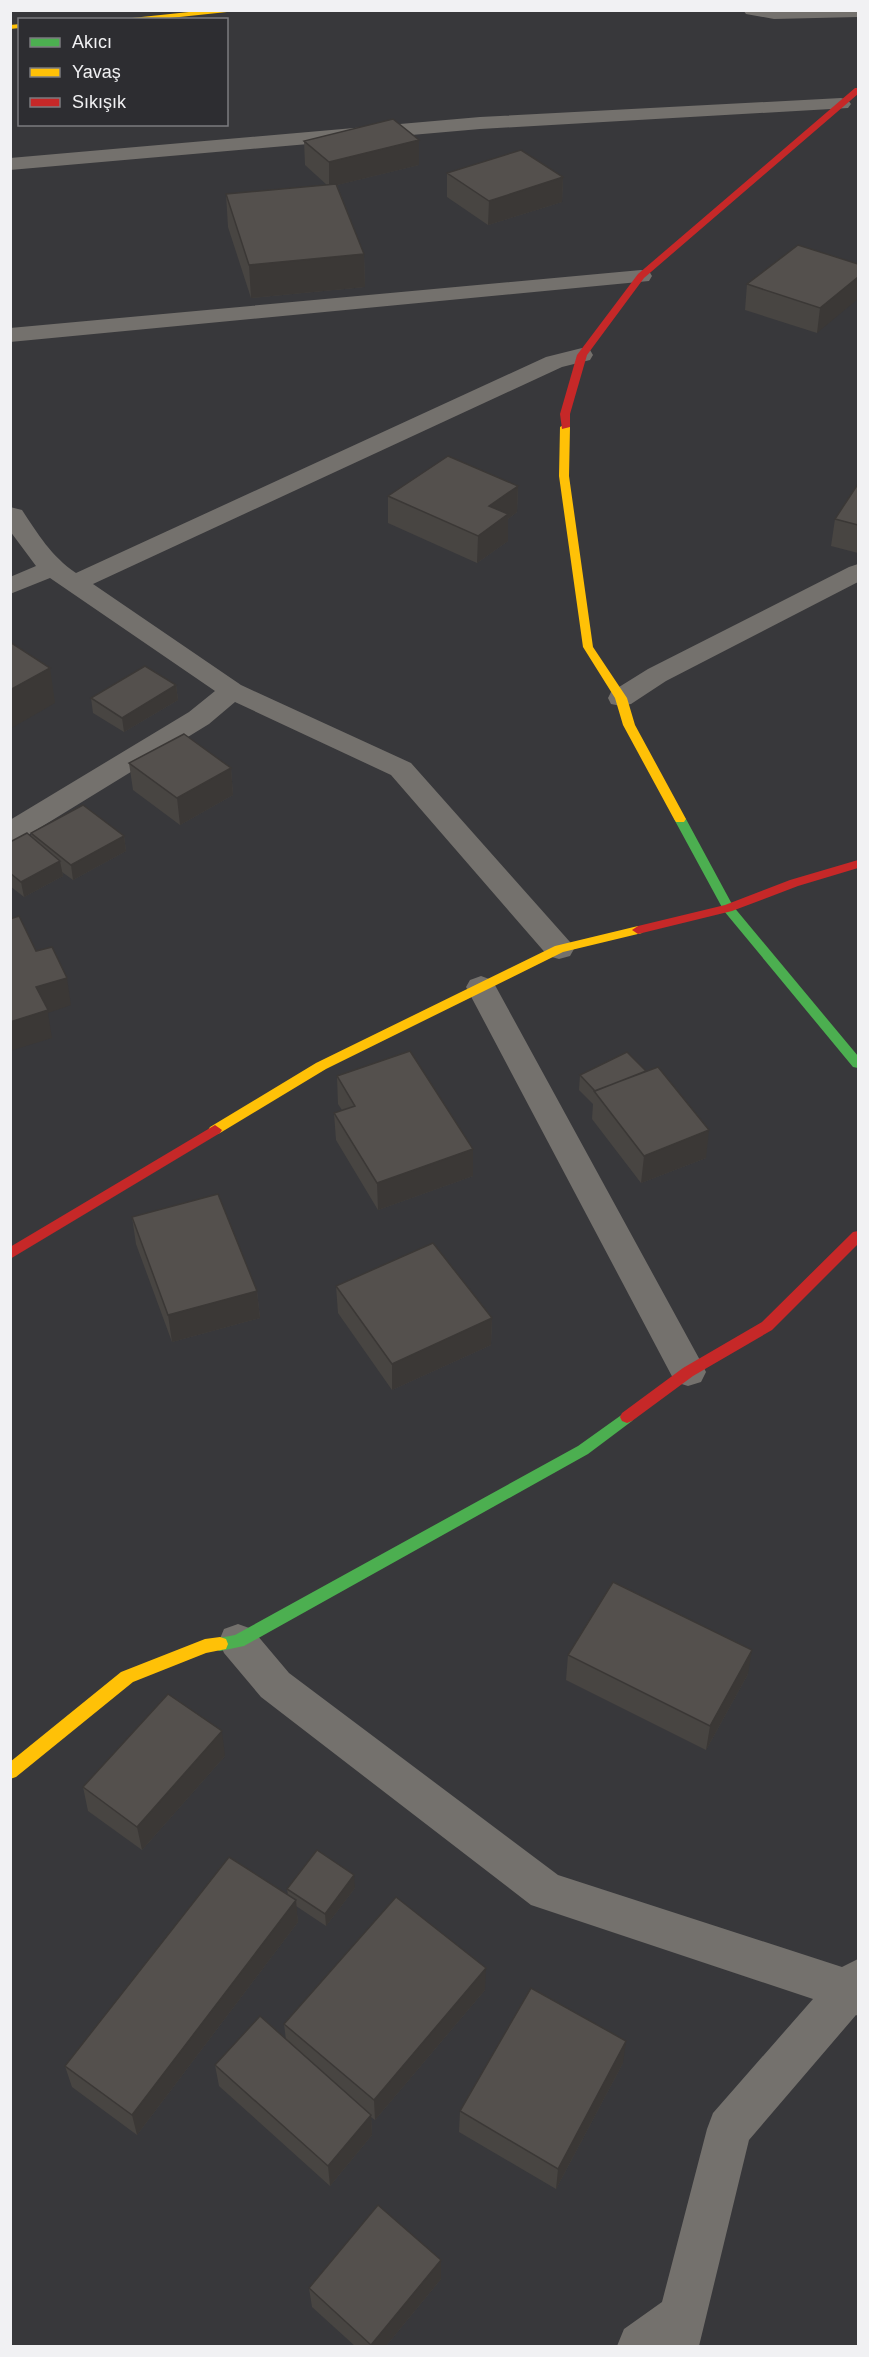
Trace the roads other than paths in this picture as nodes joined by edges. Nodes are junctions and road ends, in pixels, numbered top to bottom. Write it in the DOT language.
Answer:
graph roads {
  1 [pos="243,10"];
  2 [pos="752,10"];
  3 [pos="858,12"];
  4 [pos="141,18"];
  5 [pos="858,90"];
  6 [pos="842,104"];
  7 [pos="10,164"];
  8 [pos="641,276"];
  9 [pos="10,335"];
  10 [pos="582,355"];
  11 [pos="11,514"];
  12 [pos="52,568"];
  13 [pos="858,572"];
  14 [pos="75,583"];
  15 [pos="10,586"];
  16 [pos="232,692"];
  17 [pos="621,698"];
  18 [pos="10,834"];
  19 [pos="858,864"];
  20 [pos="728,908"];
  21 [pos="559,949"];
  22 [pos="481,987"];
  23 [pos="858,1064"];
  24 [pos="858,1236"];
  25 [pos="10,1254"];
  26 [pos="688,1372"];
  27 [pos="238,1641"];
  28 [pos="10,1772"];
  29 [pos="855,1988"];
  30 [pos="678,2332"];
  31 [pos="641,2346"];
  1 -- 4 [label="street"];
  2 -- 3 [label="street"];
  5 -- 6 [label="street"];
  6 -- 7 [label="street"];
  6 -- 8 [label="street"];
  8 -- 9 [label="street"];
  8 -- 10 [label="street"];
  10 -- 14 [label="street"];
  10 -- 17 [label="street"];
  11 -- 12 [label="street"];
  12 -- 14 [label="street"];
  12 -- 15 [label="street"];
  13 -- 17 [label="street"];
  14 -- 16 [label="street"];
  16 -- 18 [label="street"];
  16 -- 21 [label="street"];
  17 -- 20 [label="street"];
  19 -- 20 [label="street"];
  20 -- 21 [label="street"];
  20 -- 23 [label="street"];
  21 -- 22 [label="street"];
  22 -- 25 [label="street"];
  22 -- 26 [label="street"];
  24 -- 26 [label="street"];
  26 -- 27 [label="street"];
  27 -- 28 [label="street"];
  27 -- 29 [label="street"];
  29 -- 30 [label="street"];
  30 -- 31 [label="street"];
}
